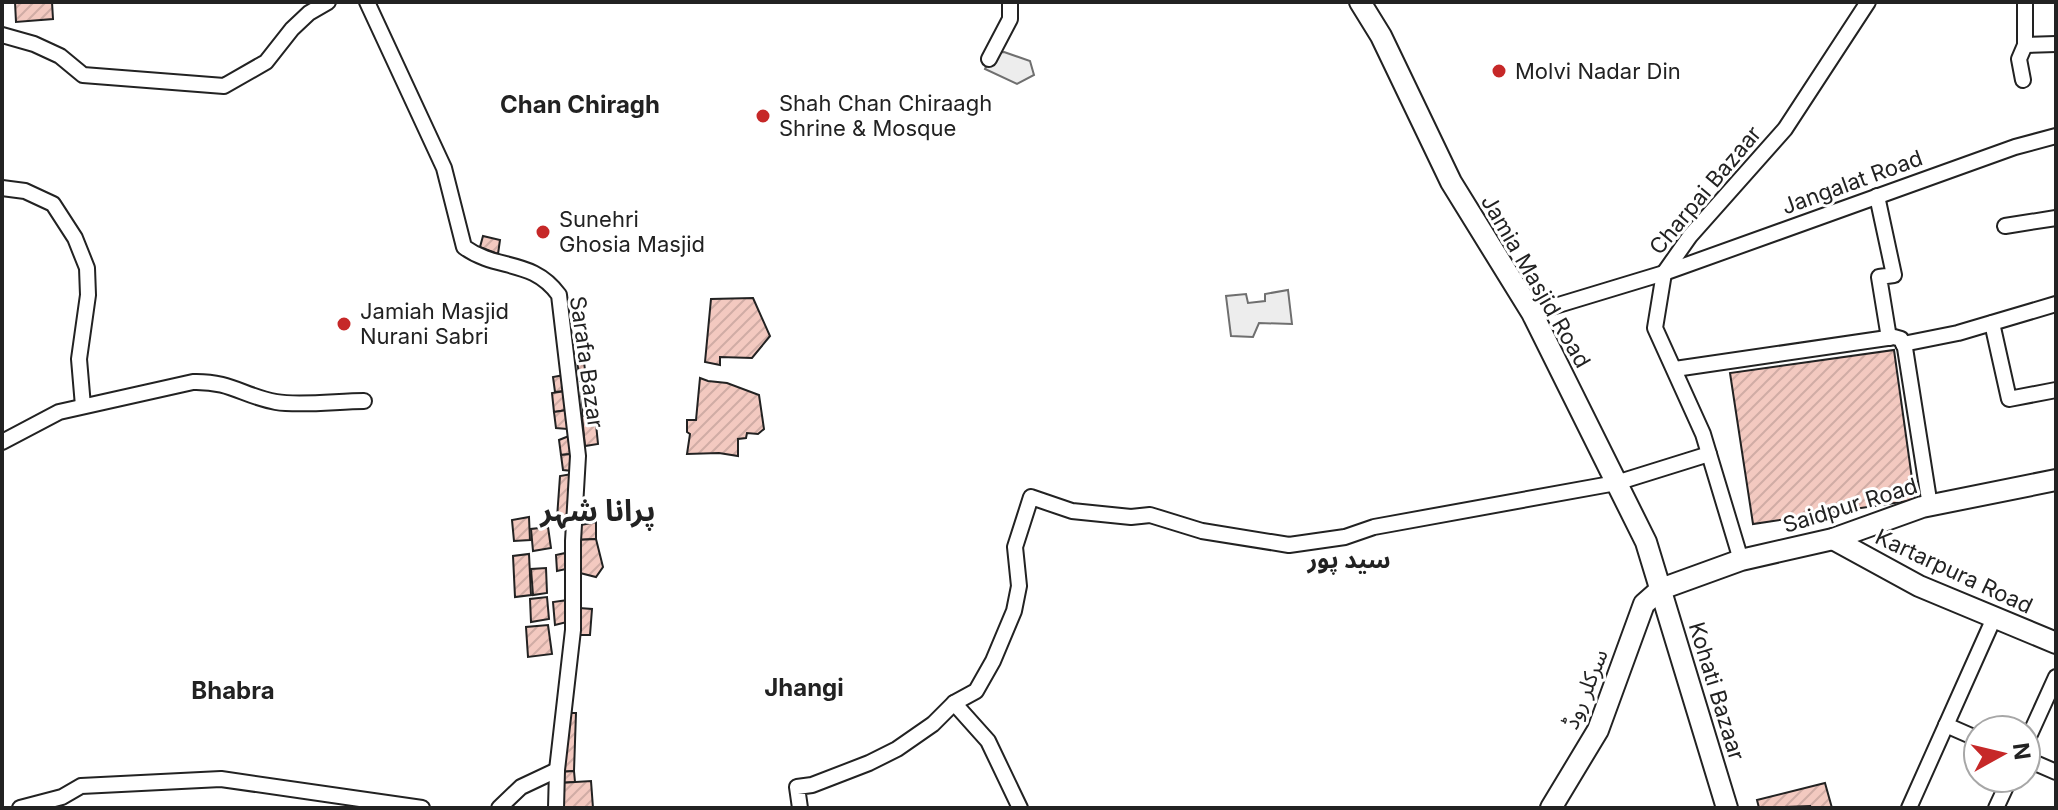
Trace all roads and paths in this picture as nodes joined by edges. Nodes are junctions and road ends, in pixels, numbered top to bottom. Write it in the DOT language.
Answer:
graph roads {
  1 [pos="328,2"];
  2 [pos="367,2"];
  3 [pos="1010,2"];
  4 [pos="1360,2"];
  5 [pos="1868,2"];
  6 [pos="2025,2"];
  7 [pos="2,35"];
  8 [pos="2056,44"];
  9 [pos="2025,45"];
  10 [pos="989,59"];
  11 [pos="2023,80"];
  12 [pos="2056,136"];
  13 [pos="2,188"];
  14 [pos="1877,196"];
  15 [pos="2056,218"];
  16 [pos="2005,226"];
  17 [pos="1664,273"];
  18 [pos="2056,304"];
  19 [pos="1532,313"];
  20 [pos="1992,323"];
  21 [pos="1896,341"];
  22 [pos="1677,372"];
  23 [pos="2056,390"];
  24 [pos="364,401"];
  25 [pos="83,406"];
  26 [pos="2,442"];
  27 [pos="1709,454"];
  28 [pos="2056,480"];
  29 [pos="1616,483"];
  30 [pos="1926,507"];
  31 [pos="1833,539"];
  32 [pos="1741,560"];
  33 [pos="1661,589"];
  34 [pos="1994,618"];
  35 [pos="2056,643"];
  36 [pos="2056,677"];
  37 [pos="954,703"];
  38 [pos="2039,714"];
  39 [pos="1946,725"];
  40 [pos="1962,732"];
  41 [pos="557,770"];
  42 [pos="65,802"];
  43 [pos="20,808"];
  44 [pos="422,808"];
  45 [pos="499,808"];
  46 [pos="556,808"];
  47 [pos="800,808"];
  48 [pos="1020,808"];
  49 [pos="1551,808"];
  50 [pos="1727,808"];
  51 [pos="1909,808"];
  1 -- 7 [label="street"];
  2 -- 41 [label="street, Sarafa Bazar"];
  3 -- 10 [label="street"];
  4 -- 19 [label="street, Jamia Masjid Road"];
  5 -- 17 [label="street, Charpai Bazaar"];
  6 -- 9 [label="street"];
  8 -- 9 [label="street"];
  9 -- 11 [label="street"];
  12 -- 14 [label="street, Jangalat Road"];
  13 -- 25 [label="street"];
  14 -- 17 [label="street, Jangalat Road"];
  14 -- 21 [label="street"];
  15 -- 16 [label="street"];
  17 -- 19 [label="street, Jangalat Road"];
  17 -- 22 [label="street, Charpai Bazaar"];
  18 -- 20 [label="street"];
  19 -- 29 [label="street, Jamia Masjid Road"];
  20 -- 21 [label="street"];
  20 -- 23 [label="street"];
  21 -- 22 [label="street"];
  21 -- 30 [label="street"];
  22 -- 27 [label="street, Charpai Bazaar"];
  22 -- 30 [label="street"];
  24 -- 25 [label="street"];
  25 -- 26 [label="street"];
  27 -- 29 [label="street"];
  27 -- 32 [label="street, Charpai Bazaar"];
  28 -- 30 [label="street, Saidpur Road"];
  29 -- 33 [label="street, Jamia Masjid Road"];
  29 -- 37 [label="street"];
  30 -- 31 [label="street, Saidpur Road"];
  31 -- 32 [label="street, Saidpur Road"];
  31 -- 34 [label="street, Kartarpura Road"];
  32 -- 33 [label="street, Saidpur Road"];
  33 -- 49 [label="street, سرکلر روڈ"];
  33 -- 50 [label="street, Kohati Bazaar"];
  34 -- 35 [label="street, Kartarpura Road"];
  34 -- 39 [label="street"];
  36 -- 38 [label="street"];
  37 -- 47 [label="street"];
  37 -- 48 [label="street"];
  39 -- 40 [label="street"];
  39 -- 51 [label="street"];
  41 -- 45 [label="street"];
  41 -- 46 [label="street, Sarafa Bazar"];
  42 -- 43 [label="street"];
  42 -- 44 [label="street"];
}
